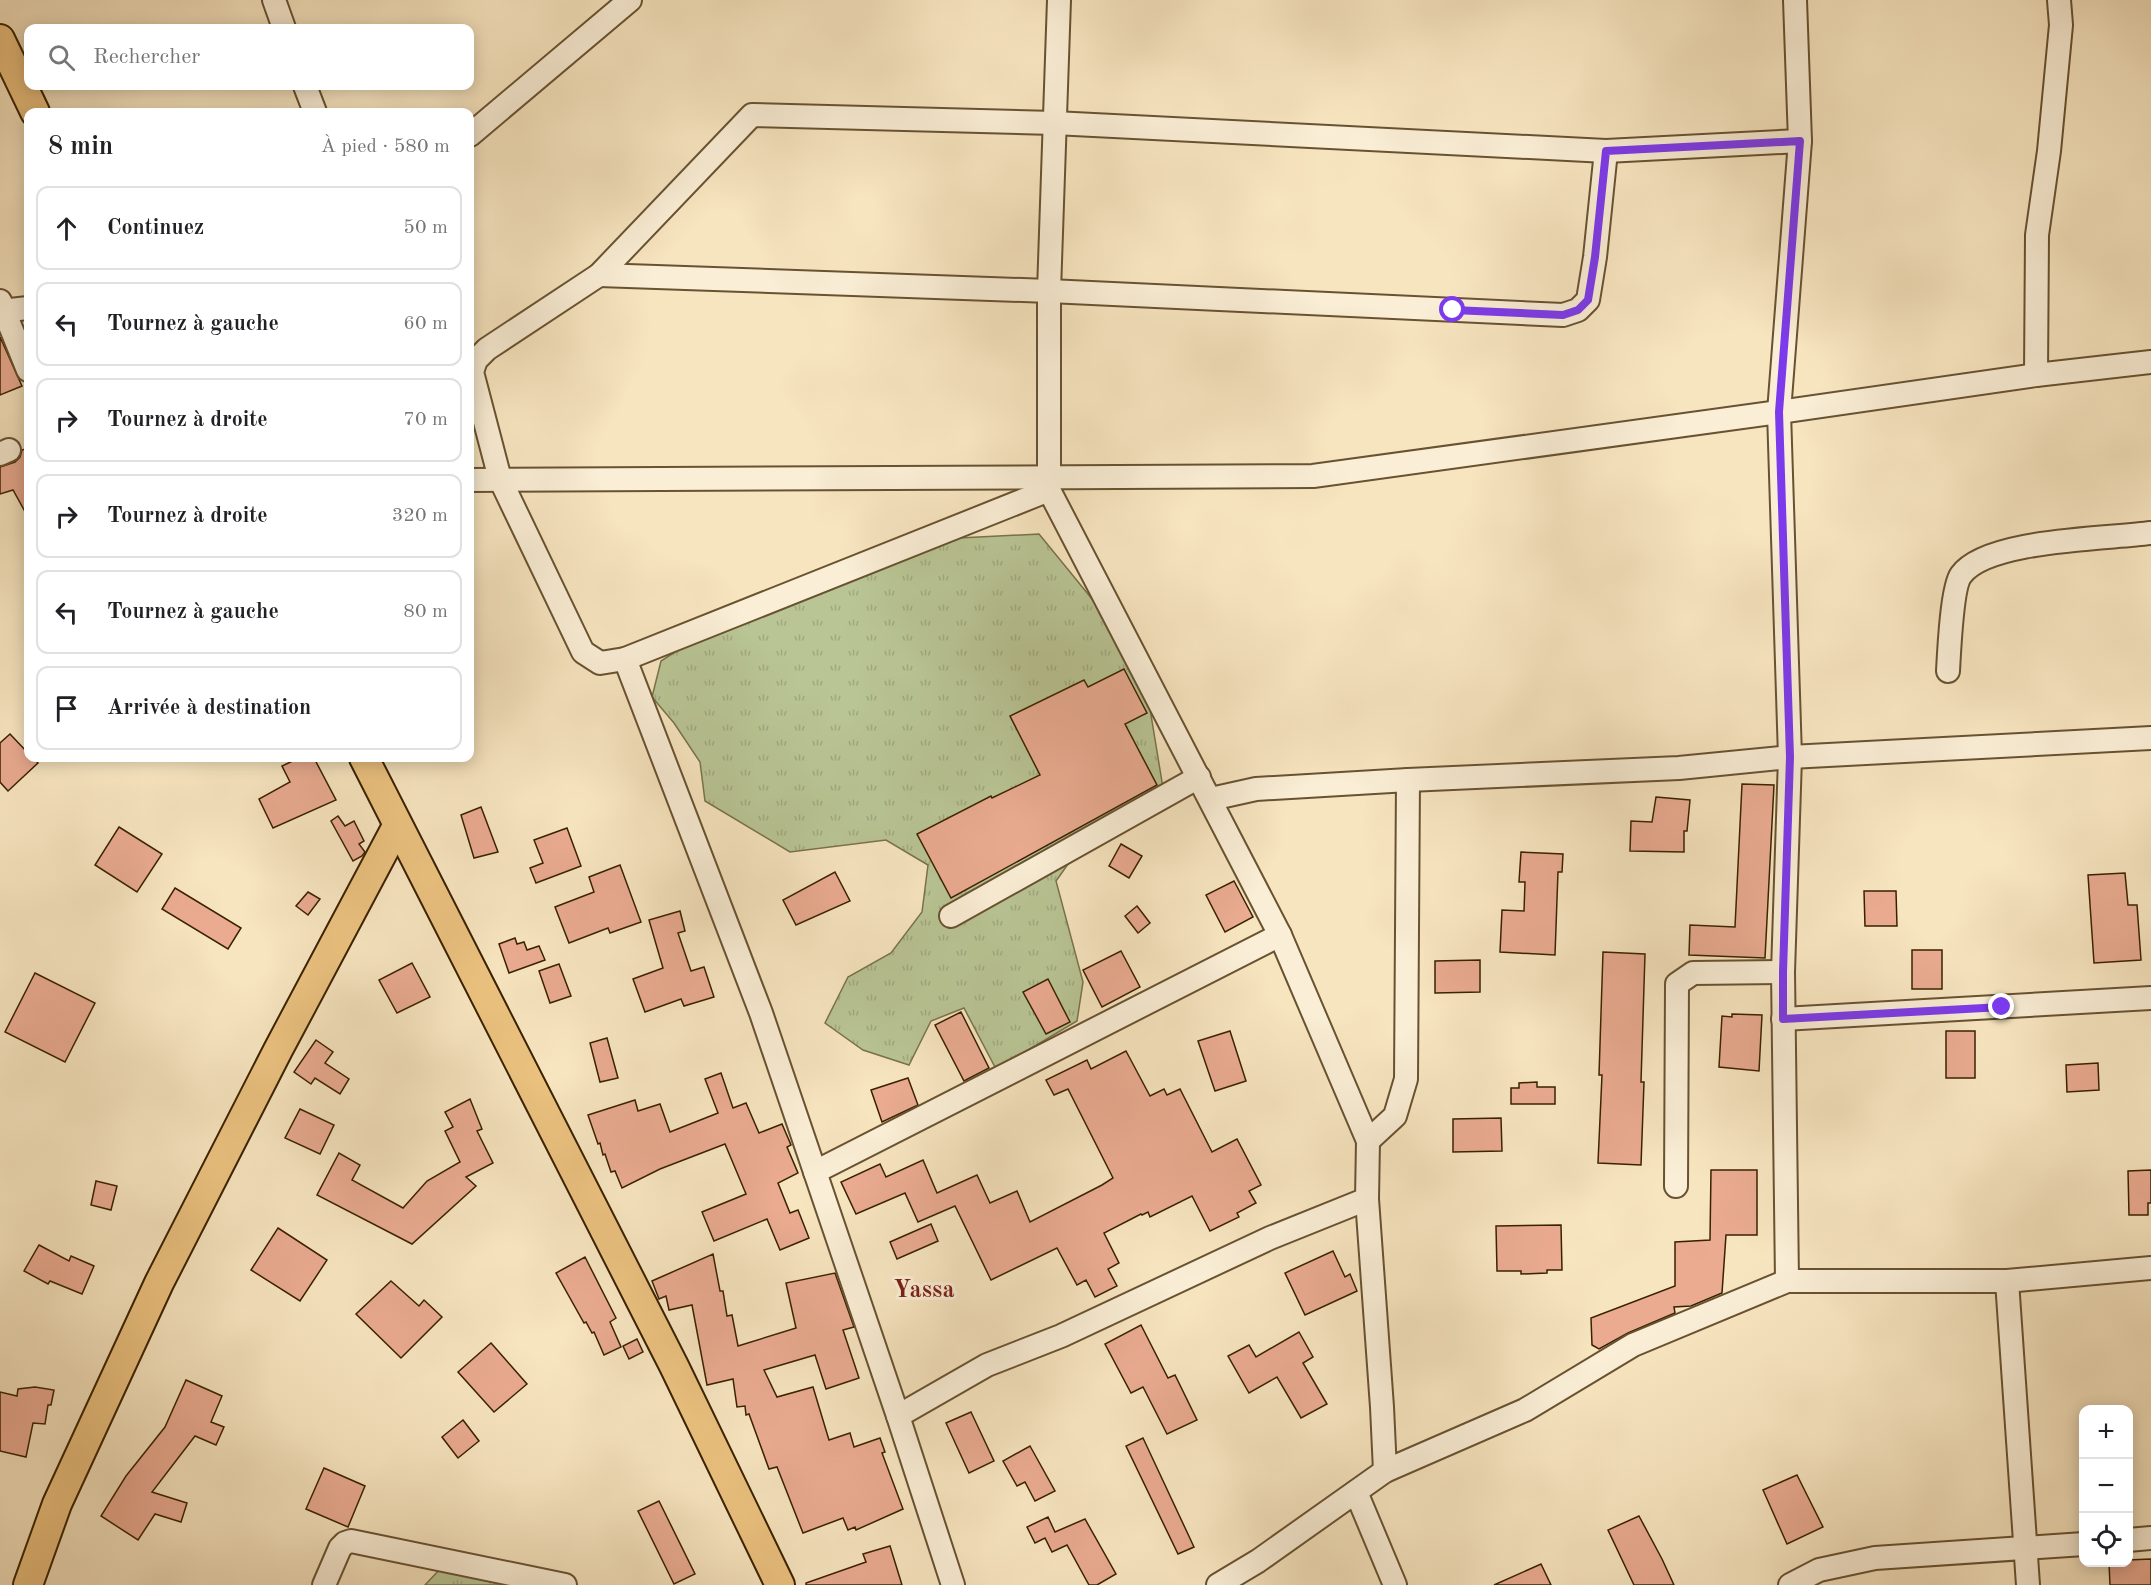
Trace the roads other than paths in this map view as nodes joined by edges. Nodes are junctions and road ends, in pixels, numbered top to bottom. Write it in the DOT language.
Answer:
graph roads {
  1 [pos="274,0"];
  2 [pos="630,0"];
  3 [pos="1059,0"];
  4 [pos="1794,0"];
  5 [pos="2059,0"];
  6 [pos="283,24"];
  7 [pos="0,39"];
  8 [pos="24,89"];
  9 [pos="24,90"];
  10 [pos="307,90"];
  11 [pos="33,108"];
  12 [pos="313,108"];
  13 [pos="1054,123"];
  14 [pos="474,132"];
  15 [pos="1800,141"];
  16 [pos="1606,151"];
  17 [pos="599,275"];
  18 [pos="1049,291"];
  19 [pos="1,308"];
  20 [pos="24,308"];
  21 [pos="24,361"];
  22 [pos="2151,362"];
  23 [pos="474,366"];
  24 [pos="2036,375"];
  25 [pos="474,380"];
  26 [pos="1779,412"];
  27 [pos="500,479"];
  28 [pos="474,480"];
  29 [pos="1049,483"];
  30 [pos="2151,533"];
  31 [pos="625,659"];
  32 [pos="1948,671"];
  33 [pos="2151,738"];
  34 [pos="1790,757"];
  35 [pos="366,762"];
  36 [pos="1199,777"];
  37 [pos="1408,780"];
  38 [pos="1211,799"];
  39 [pos="397,826"];
  40 [pos="951,916"];
  41 [pos="1280,935"];
  42 [pos="1783,972"];
  43 [pos="2151,998"];
  44 [pos="1783,1019"];
  45 [pos="1368,1141"];
  46 [pos="815,1172"];
  47 [pos="1676,1186"];
  48 [pos="1367,1199"];
  49 [pos="2151,1268"];
  50 [pos="1787,1281"];
  51 [pos="2007,1281"];
  52 [pos="898,1416"];
  53 [pos="1385,1471"];
  54 [pos="1356,1492"];
  55 [pos="2151,1538"];
  56 [pos="2133,1540"];
  57 [pos="2079,1544"];
  58 [pos="2026,1548"];
  59 [pos="28,1585"];
  60 [pos="324,1585"];
  61 [pos="565,1585"];
  62 [pos="780,1585"];
  63 [pos="953,1585"];
  64 [pos="1218,1585"];
  65 [pos="1395,1585"];
  66 [pos="1790,1585"];
  67 [pos="2028,1585"];
  1 -- 6 [label="street"];
  2 -- 14 [label="street"];
  3 -- 13 [label="street"];
  4 -- 15 [label="street"];
  5 -- 24 [label="street"];
  7 -- 8 [label="main road"];
  9 -- 11 [label="main road"];
  10 -- 12 [label="street"];
  13 -- 16 [label="street"];
  13 -- 17 [label="street"];
  13 -- 18 [label="street"];
  15 -- 16 [label="street"];
  15 -- 26 [label="street"];
  16 -- 18 [label="street"];
  17 -- 18 [label="street"];
  17 -- 23 [label="street"];
  18 -- 29 [label="street"];
  19 -- 20 [label="street"];
  19 -- 21 [label="street"];
  22 -- 24 [label="street"];
  24 -- 26 [label="street"];
  25 -- 27 [label="street"];
  26 -- 29 [label="street"];
  26 -- 34 [label="street"];
  27 -- 28 [label="street"];
  27 -- 29 [label="street"];
  27 -- 31 [label="street"];
  29 -- 31 [label="street"];
  29 -- 36 [label="street"];
  30 -- 32 [label="street"];
  31 -- 46 [label="street"];
  33 -- 34 [label="street"];
  34 -- 37 [label="street"];
  34 -- 42 [label="street"];
  35 -- 39 [label="main road"];
  36 -- 38 [label="street"];
  36 -- 40 [label="street"];
  37 -- 38 [label="street"];
  37 -- 45 [label="street"];
  38 -- 41 [label="street"];
  39 -- 59 [label="main road"];
  39 -- 62 [label="main road"];
  41 -- 45 [label="street"];
  41 -- 46 [label="street"];
  42 -- 44 [label="street"];
  42 -- 47 [label="street"];
  43 -- 44 [label="street"];
  44 -- 50 [label="street"];
  45 -- 48 [label="street"];
  46 -- 52 [label="street"];
  48 -- 52 [label="street"];
  48 -- 53 [label="street"];
  49 -- 51 [label="street"];
  50 -- 51 [label="street"];
  50 -- 53 [label="street"];
  51 -- 58 [label="street"];
  52 -- 63 [label="street"];
  53 -- 54 [label="street"];
  54 -- 64 [label="street"];
  54 -- 65 [label="street"];
  55 -- 56 [label="street"];
  57 -- 58 [label="street"];
  58 -- 66 [label="street"];
  58 -- 67 [label="street"];
  60 -- 61 [label="street"];
}
